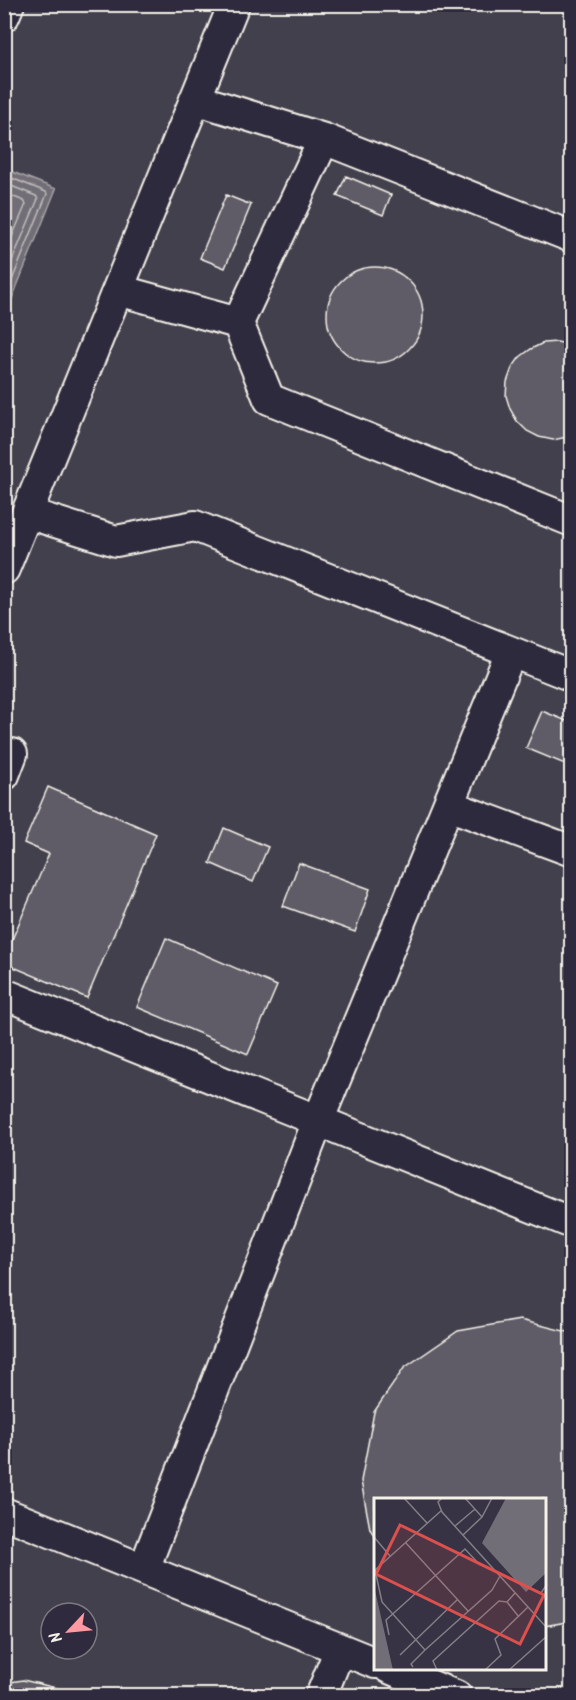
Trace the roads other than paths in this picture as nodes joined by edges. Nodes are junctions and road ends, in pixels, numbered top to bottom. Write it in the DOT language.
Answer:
graph roads {
  1 [pos="9,4"];
  2 [pos="234,4"];
  3 [pos="4,16"];
  4 [pos="195,99"];
  5 [pos="324,139"];
  6 [pos="572,237"];
  7 [pos="118,290"];
  8 [pos="238,323"];
  9 [pos="27,513"];
  10 [pos="572,520"];
  11 [pos="4,569"];
  12 [pos="511,652"];
  13 [pos="572,676"];
  14 [pos="448,805"];
  15 [pos="572,851"];
  16 [pos="4,994"];
  17 [pos="318,1121"];
  18 [pos="571,1221"];
  19 [pos="4,1513"];
  20 [pos="144,1569"];
  21 [pos="340,1649"];
  22 [pos="374,1663"];
  23 [pos="394,1670"];
  24 [pos="321,1695"];
  25 [pos="456,1695"];
  1 -- 3 [label="lane"];
  2 -- 4 [label="lane"];
  4 -- 5 [label="lane"];
  4 -- 7 [label="lane"];
  5 -- 6 [label="lane"];
  5 -- 8 [label="lane"];
  7 -- 8 [label="lane"];
  7 -- 9 [label="lane"];
  8 -- 10 [label="lane"];
  9 -- 11 [label="lane"];
  9 -- 12 [label="lane"];
  12 -- 13 [label="lane"];
  12 -- 14 [label="lane"];
  14 -- 15 [label="lane"];
  14 -- 17 [label="lane"];
  16 -- 17 [label="lane"];
  17 -- 18 [label="lane"];
  17 -- 20 [label="lane"];
  19 -- 20 [label="lane"];
  20 -- 21 [label="lane"];
  21 -- 22 [label="lane"];
  21 -- 24 [label="lane"];
  23 -- 25 [label="lane"];
}
